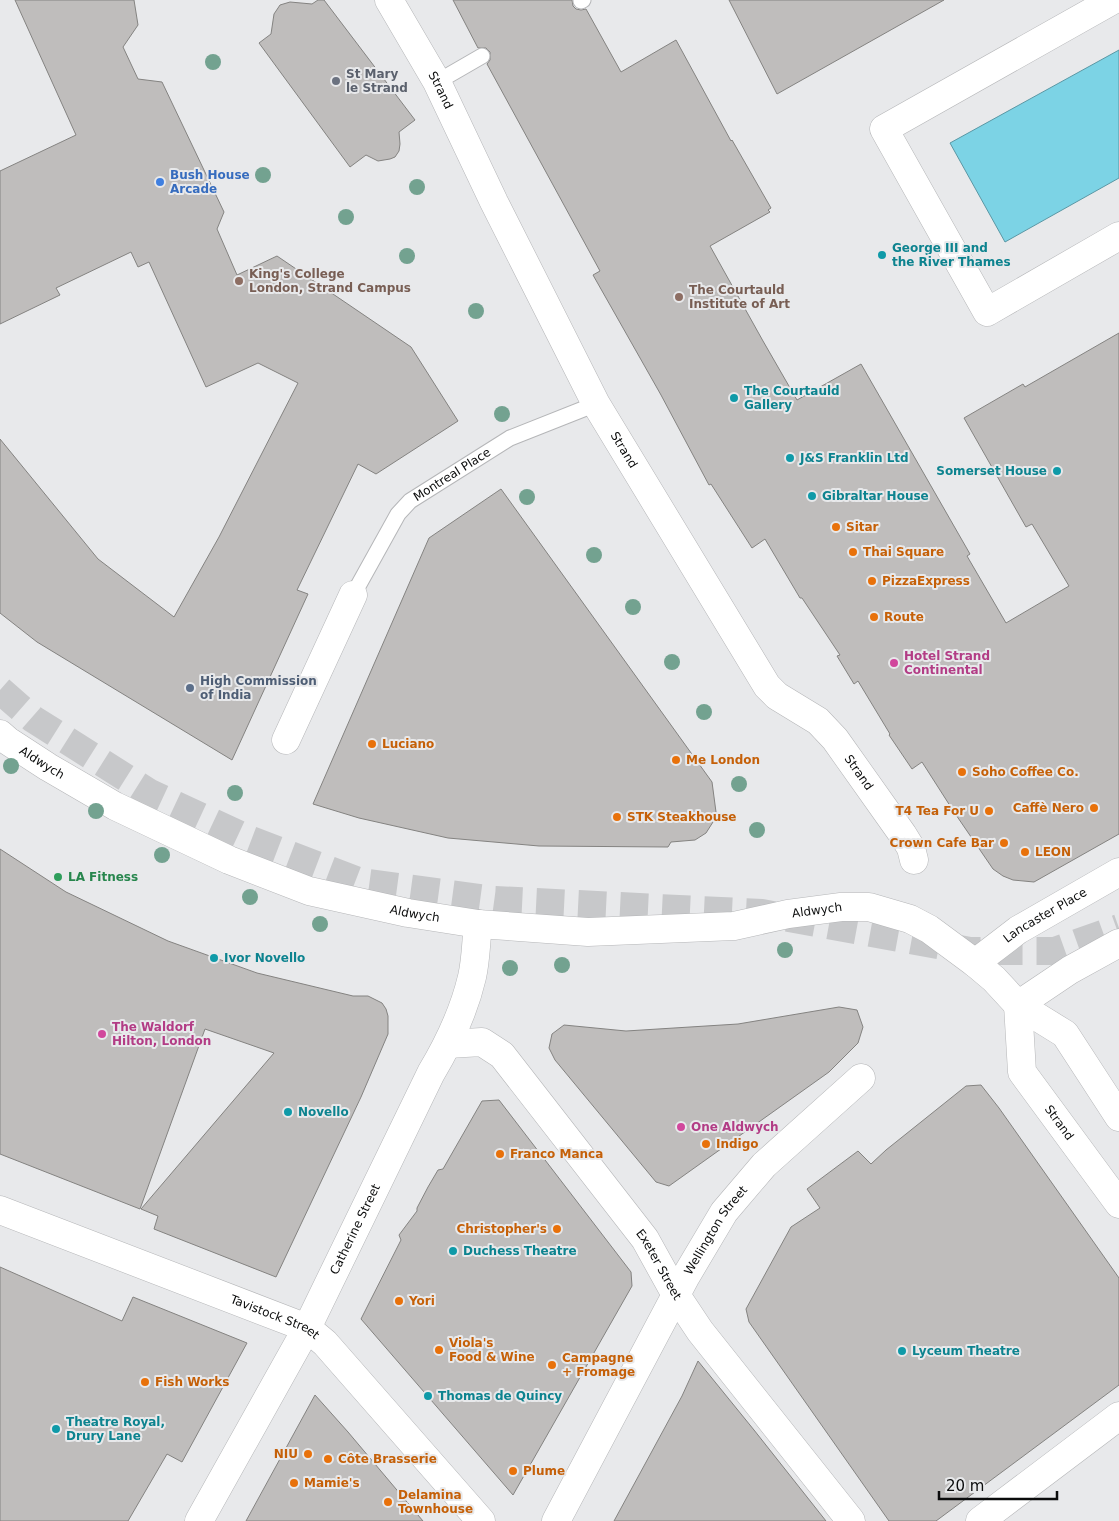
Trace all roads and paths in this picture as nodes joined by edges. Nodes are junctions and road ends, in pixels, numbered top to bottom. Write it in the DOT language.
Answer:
graph roads {
  1 [pos="389,0"];
  2 [pos="1113,0"];
  3 [pos="482,56"];
  4 [pos="437,82"];
  5 [pos="1119,236"];
  6 [pos="596,404"];
  7 [pos="353,595"];
  8 [pos="0,734"];
  9 [pos="286,740"];
  10 [pos="914,860"];
  11 [pos="1119,872"];
  12 [pos="478,924"];
  13 [pos="1119,943"];
  14 [pos="975,963"];
  15 [pos="1018,1004"];
  16 [pos="448,1044"];
  17 [pos="861,1078"];
  18 [pos="1119,1117"];
  19 [pos="1119,1204"];
  20 [pos="0,1210"];
  21 [pos="676,1295"];
  22 [pos="307,1328"];
  23 [pos="1119,1416"];
  24 [pos="200,1521"];
  25 [pos="481,1521"];
  26 [pos="556,1521"];
  27 [pos="851,1521"];
  28 [pos="980,1521"];
  1 -- 4 [label="street, Strand"];
  2 -- 5 [label="street"];
  3 -- 4 [label="lane"];
  4 -- 6 [label="street, Strand"];
  6 -- 7 [label="lane, Montreal Place"];
  6 -- 10 [label="street, Strand"];
  7 -- 9 [label="street"];
  8 -- 12 [label="street, Aldwych"];
  11 -- 14 [label="street, Lancaster Place"];
  12 -- 14 [label="street, Aldwych"];
  12 -- 16 [label="street, Catherine Street"];
  13 -- 15 [label="street"];
  14 -- 15 [label="street"];
  15 -- 18 [label="street"];
  15 -- 19 [label="street, Strand"];
  16 -- 21 [label="street, Exeter Street"];
  16 -- 22 [label="street, Catherine Street"];
  17 -- 21 [label="street, Wellington Street"];
  20 -- 22 [label="street, Tavistock Street"];
  21 -- 26 [label="street, Wellington Street"];
  21 -- 27 [label="street, Exeter Street"];
  22 -- 24 [label="street, Catherine Street"];
  22 -- 25 [label="street, Tavistock Street"];
  23 -- 28 [label="street"];
}
